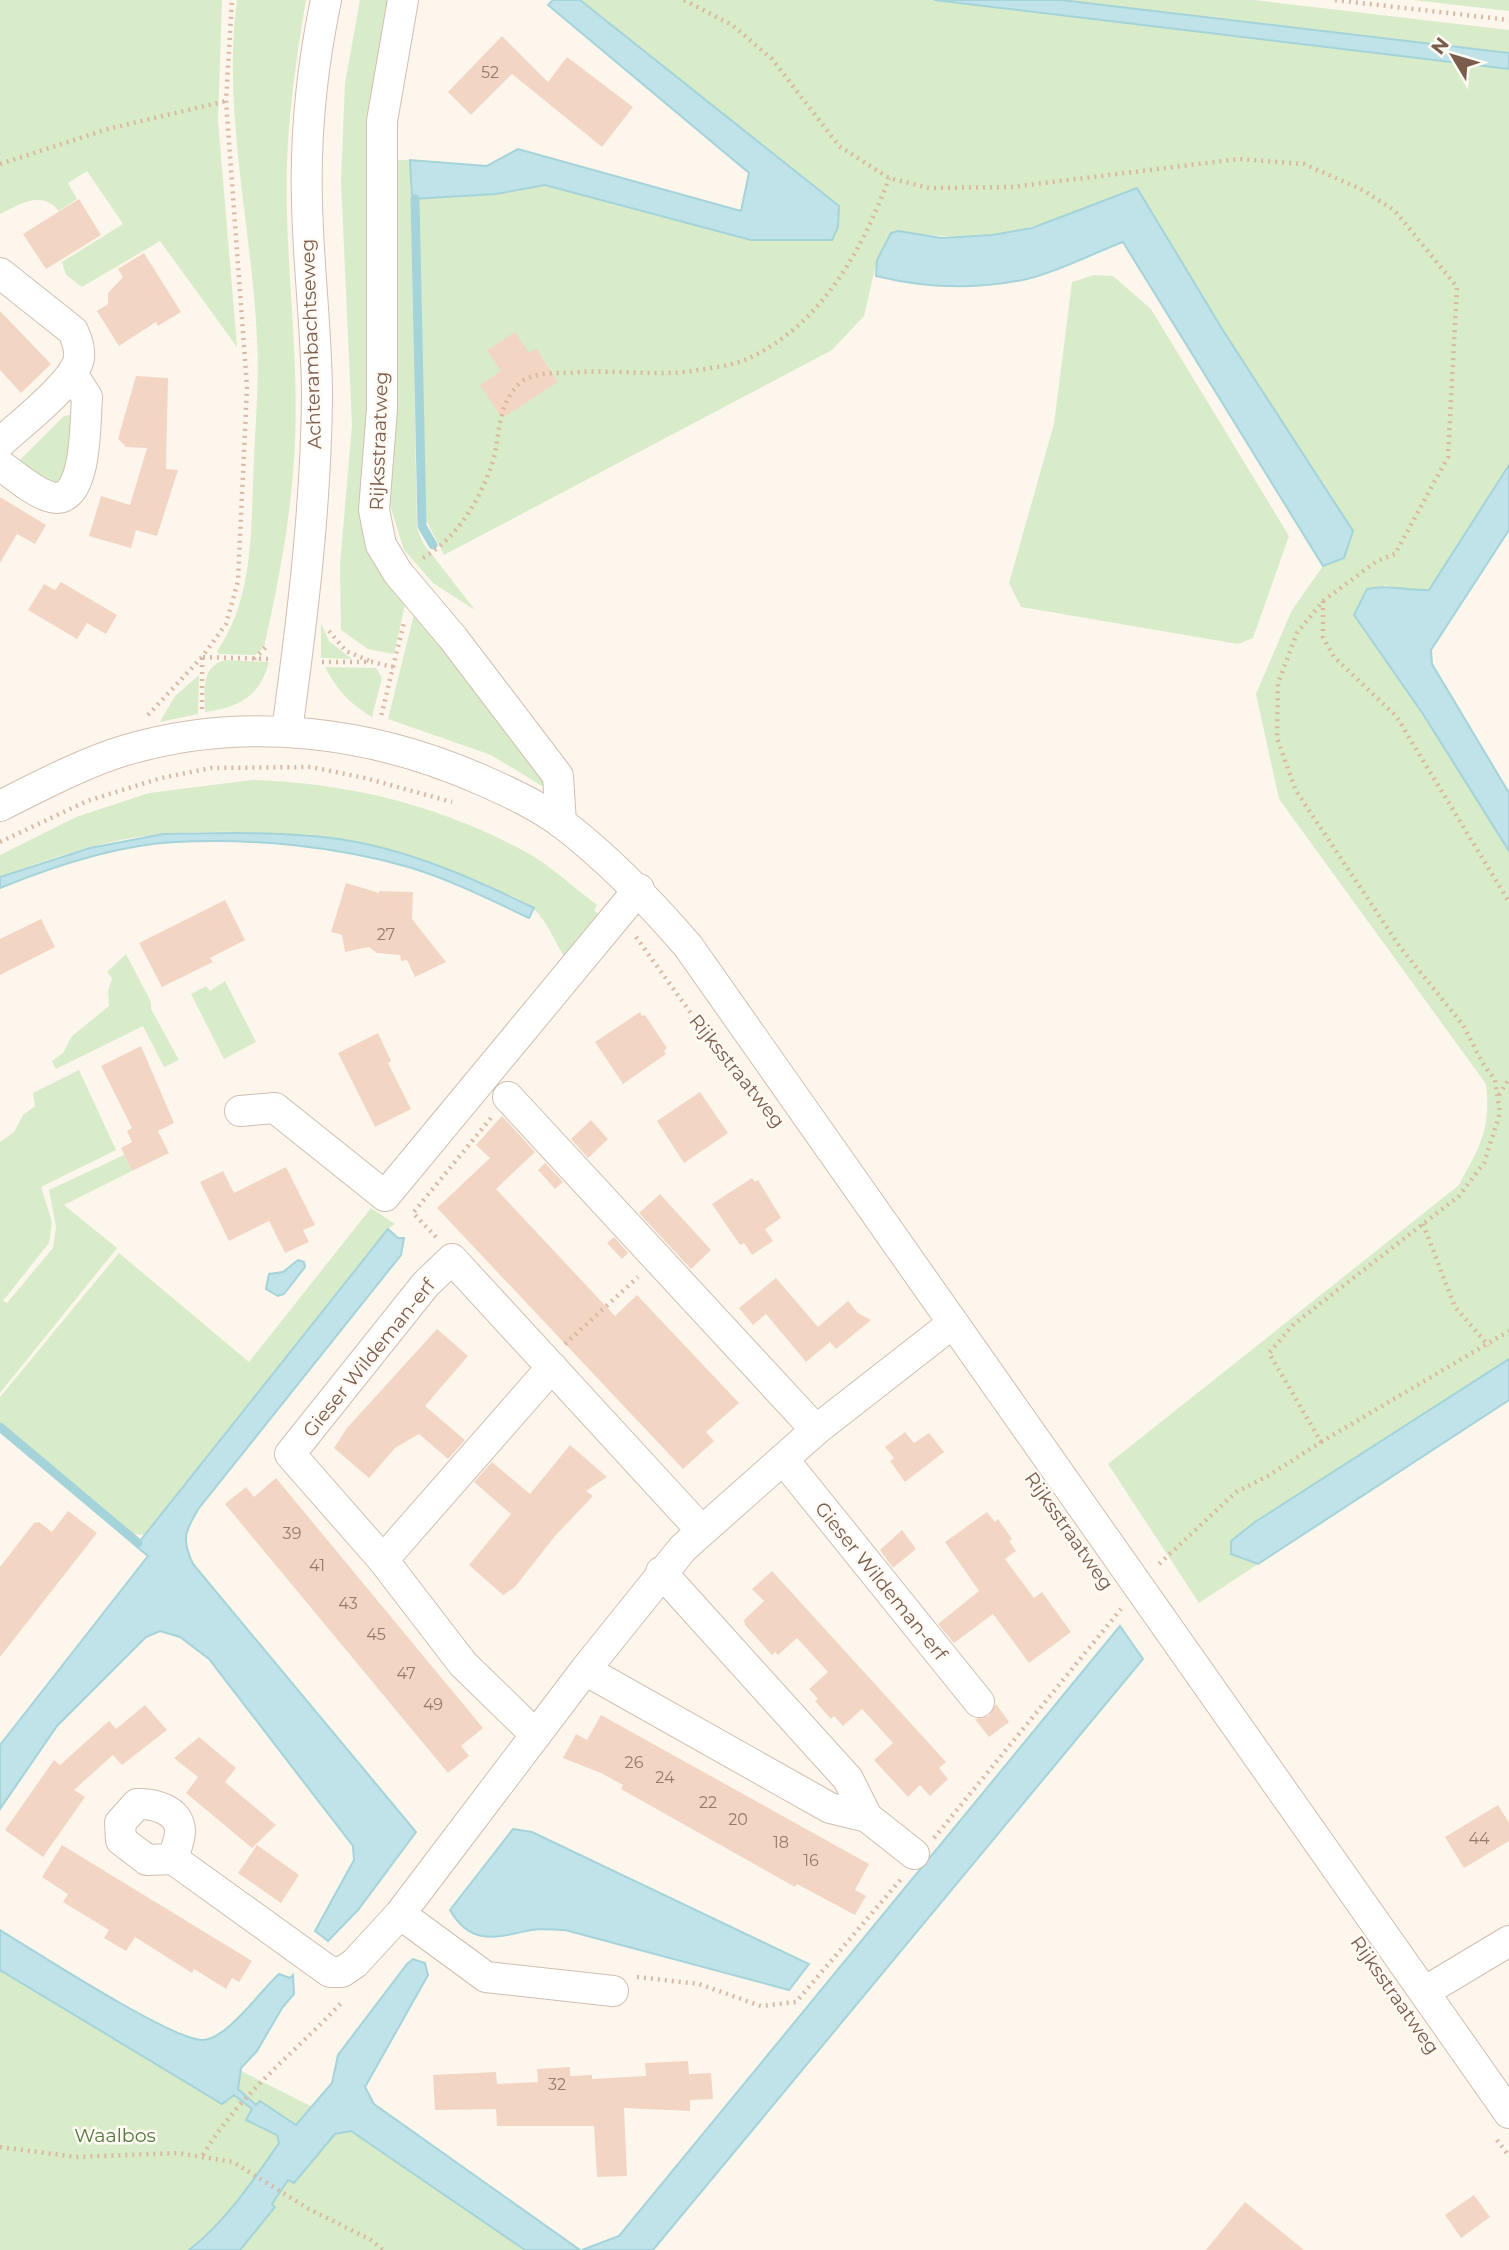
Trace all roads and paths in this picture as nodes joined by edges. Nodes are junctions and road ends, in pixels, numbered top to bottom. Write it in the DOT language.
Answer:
graph roads {
  1 [pos="232,0"];
  2 [pos="326,0"];
  3 [pos="403,0"];
  4 [pos="684,0"];
  5 [pos="1335,0"];
  6 [pos="1509,20"];
  7 [pos="226,101"];
  8 [pos="0,164"];
  9 [pos="889,178"];
  10 [pos="0,273"];
  11 [pos="72,374"];
  12 [pos="0,443"];
  13 [pos="0,465"];
  14 [pos="405,582"];
  15 [pos="1323,601"];
  16 [pos="254,659"];
  17 [pos="372,662"];
  18 [pos="393,667"];
  19 [pos="288,731"];
  20 [pos="374,744"];
  21 [pos="365,778"];
  22 [pos="457,803"];
  23 [pos="0,806"];
  24 [pos="561,823"];
  25 [pos="0,842"];
  26 [pos="639,889"];
  27 [pos="1509,902"];
  28 [pos="619,913"];
  29 [pos="1509,1079"];
  30 [pos="1498,1095"];
  31 [pos="508,1097"];
  32 [pos="761,1103"];
  33 [pos="240,1111"];
  34 [pos="1423,1224"];
  35 [pos="658,1259"];
  36 [pos="953,1323"];
  37 [pos="1509,1331"];
  38 [pos="1489,1346"];
  39 [pos="549,1364"];
  40 [pos="817,1430"];
  41 [pos="1321,1442"];
  42 [pos="783,1459"];
  43 [pos="702,1531"];
  44 [pos="383,1560"];
  45 [pos="662,1572"];
  46 [pos="1127,1592"];
  47 [pos="1130,1619"];
  48 [pos="585,1670"];
  49 [pos="979,1702"];
  50 [pos="536,1735"];
  51 [pos="867,1817"];
  52 [pos="914,1854"];
  53 [pos="173,1859"];
  54 [pos="400,1914"];
  55 [pos="1509,1941"];
  56 [pos="342,1972"];
  57 [pos="613,1991"];
  58 [pos="1424,1992"];
  59 [pos="1500,2121"];
  60 [pos="0,2147"];
  61 [pos="203,2155"];
  62 [pos="1509,2156"];
  63 [pos="383,2250"];
  1 -- 7 [label="path"];
  2 -- 19 [label="street, Achterambachtseweg"];
  3 -- 14 [label="street, Rijksstraatweg"];
  4 -- 9 [label="path"];
  5 -- 6 [label="path"];
  7 -- 8 [label="path"];
  7 -- 16 [label="path"];
  9 -- 14 [label="path"];
  9 -- 15 [label="path"];
  10 -- 11 [label="street"];
  11 -- 12 [label="street"];
  11 -- 13 [label="street"];
  14 -- 18 [label="path"];
  14 -- 24 [label="street, Rijksstraatweg"];
  15 -- 27 [label="path"];
  15 -- 30 [label="path"];
  17 -- 18 [label="path"];
  18 -- 20 [label="path"];
  19 -- 20 [label="street, Rijksstraatweg"];
  19 -- 23 [label="street, Rijksstraatweg"];
  20 -- 21 [label="path"];
  20 -- 24 [label="street, Rijksstraatweg"];
  21 -- 22 [label="path"];
  21 -- 25 [label="path"];
  24 -- 26 [label="street, Rijksstraatweg"];
  26 -- 28 [label="street"];
  26 -- 36 [label="street, Rijksstraatweg"];
  28 -- 32 [label="path, Rijksstraatweg"];
  28 -- 33 [label="street"];
  29 -- 30 [label="path"];
  30 -- 34 [label="path"];
  31 -- 35 [label="street"];
  34 -- 38 [label="path"];
  34 -- 41 [label="path"];
  35 -- 39 [label="path"];
  35 -- 40 [label="street"];
  36 -- 40 [label="street"];
  36 -- 46 [label="street, Rijksstraatweg"];
  37 -- 38 [label="path"];
  38 -- 41 [label="path"];
  39 -- 43 [label="street, Gieser Wildeman-erf"];
  39 -- 44 [label="street"];
  39 -- 44 [label="street, Gieser Wildeman-erf"];
  40 -- 42 [label="street"];
  41 -- 46 [label="path"];
  42 -- 43 [label="street"];
  42 -- 49 [label="street, Gieser Wildeman-erf"];
  43 -- 45 [label="street"];
  44 -- 50 [label="street, Gieser Wildeman-erf"];
  45 -- 48 [label="street"];
  45 -- 51 [label="street"];
  46 -- 47 [label="path, Rijksstraatweg"];
  46 -- 58 [label="street, Rijksstraatweg"];
  48 -- 50 [label="street"];
  48 -- 51 [label="street"];
  50 -- 54 [label="street"];
  51 -- 52 [label="street"];
  53 -- 56 [label="street"];
  54 -- 56 [label="street"];
  54 -- 57 [label="street"];
  55 -- 58 [label="street"];
  56 -- 61 [label="path"];
  58 -- 59 [label="street, Rijksstraatweg"];
  59 -- 62 [label="path"];
  60 -- 61 [label="path"];
  61 -- 63 [label="path"];
}
